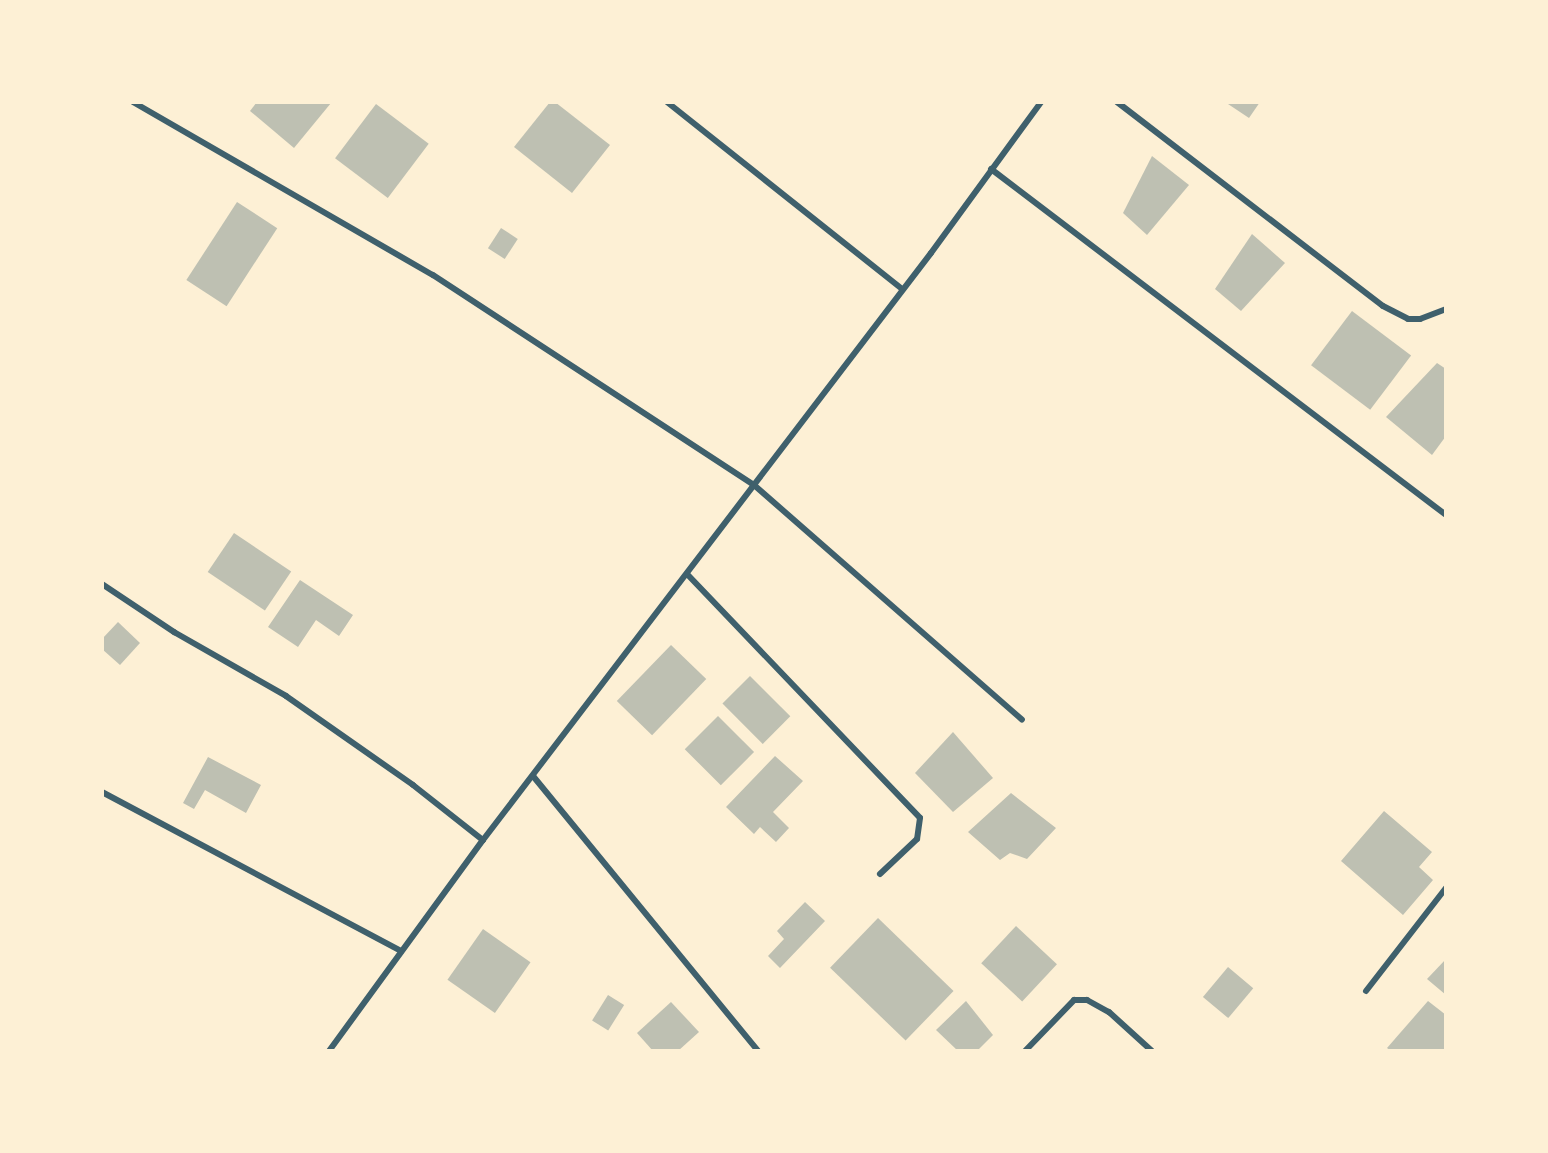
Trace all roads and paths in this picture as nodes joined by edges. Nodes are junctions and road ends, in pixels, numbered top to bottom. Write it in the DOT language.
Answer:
graph roads {
  1 [pos="133,102"];
  2 [pos="667,102"];
  3 [pos="1041,102"];
  4 [pos="1117,102"];
  5 [pos="991,170"];
  6 [pos="902,289"];
  7 [pos="1446,309"];
  8 [pos="753,485"];
  9 [pos="1446,515"];
  10 [pos="687,574"];
  11 [pos="102,584"];
  12 [pos="1022,720"];
  13 [pos="533,776"];
  14 [pos="102,792"];
  15 [pos="483,840"];
  16 [pos="880,874"];
  17 [pos="1446,888"];
  18 [pos="401,951"];
  19 [pos="1366,992"];
  20 [pos="329,1051"];
  21 [pos="758,1051"];
  22 [pos="1025,1051"];
  23 [pos="1152,1051"];
  1 -- 8 [label="street"];
  2 -- 6 [label="street"];
  3 -- 5 [label="street"];
  4 -- 7 [label="street"];
  5 -- 6 [label="street"];
  5 -- 9 [label="street"];
  6 -- 8 [label="street"];
  8 -- 10 [label="street"];
  8 -- 12 [label="street"];
  10 -- 13 [label="street"];
  10 -- 16 [label="street"];
  11 -- 15 [label="street"];
  13 -- 15 [label="street"];
  13 -- 21 [label="street"];
  14 -- 18 [label="street"];
  15 -- 18 [label="street"];
  17 -- 19 [label="street"];
  18 -- 20 [label="street"];
  22 -- 23 [label="street"];
}
